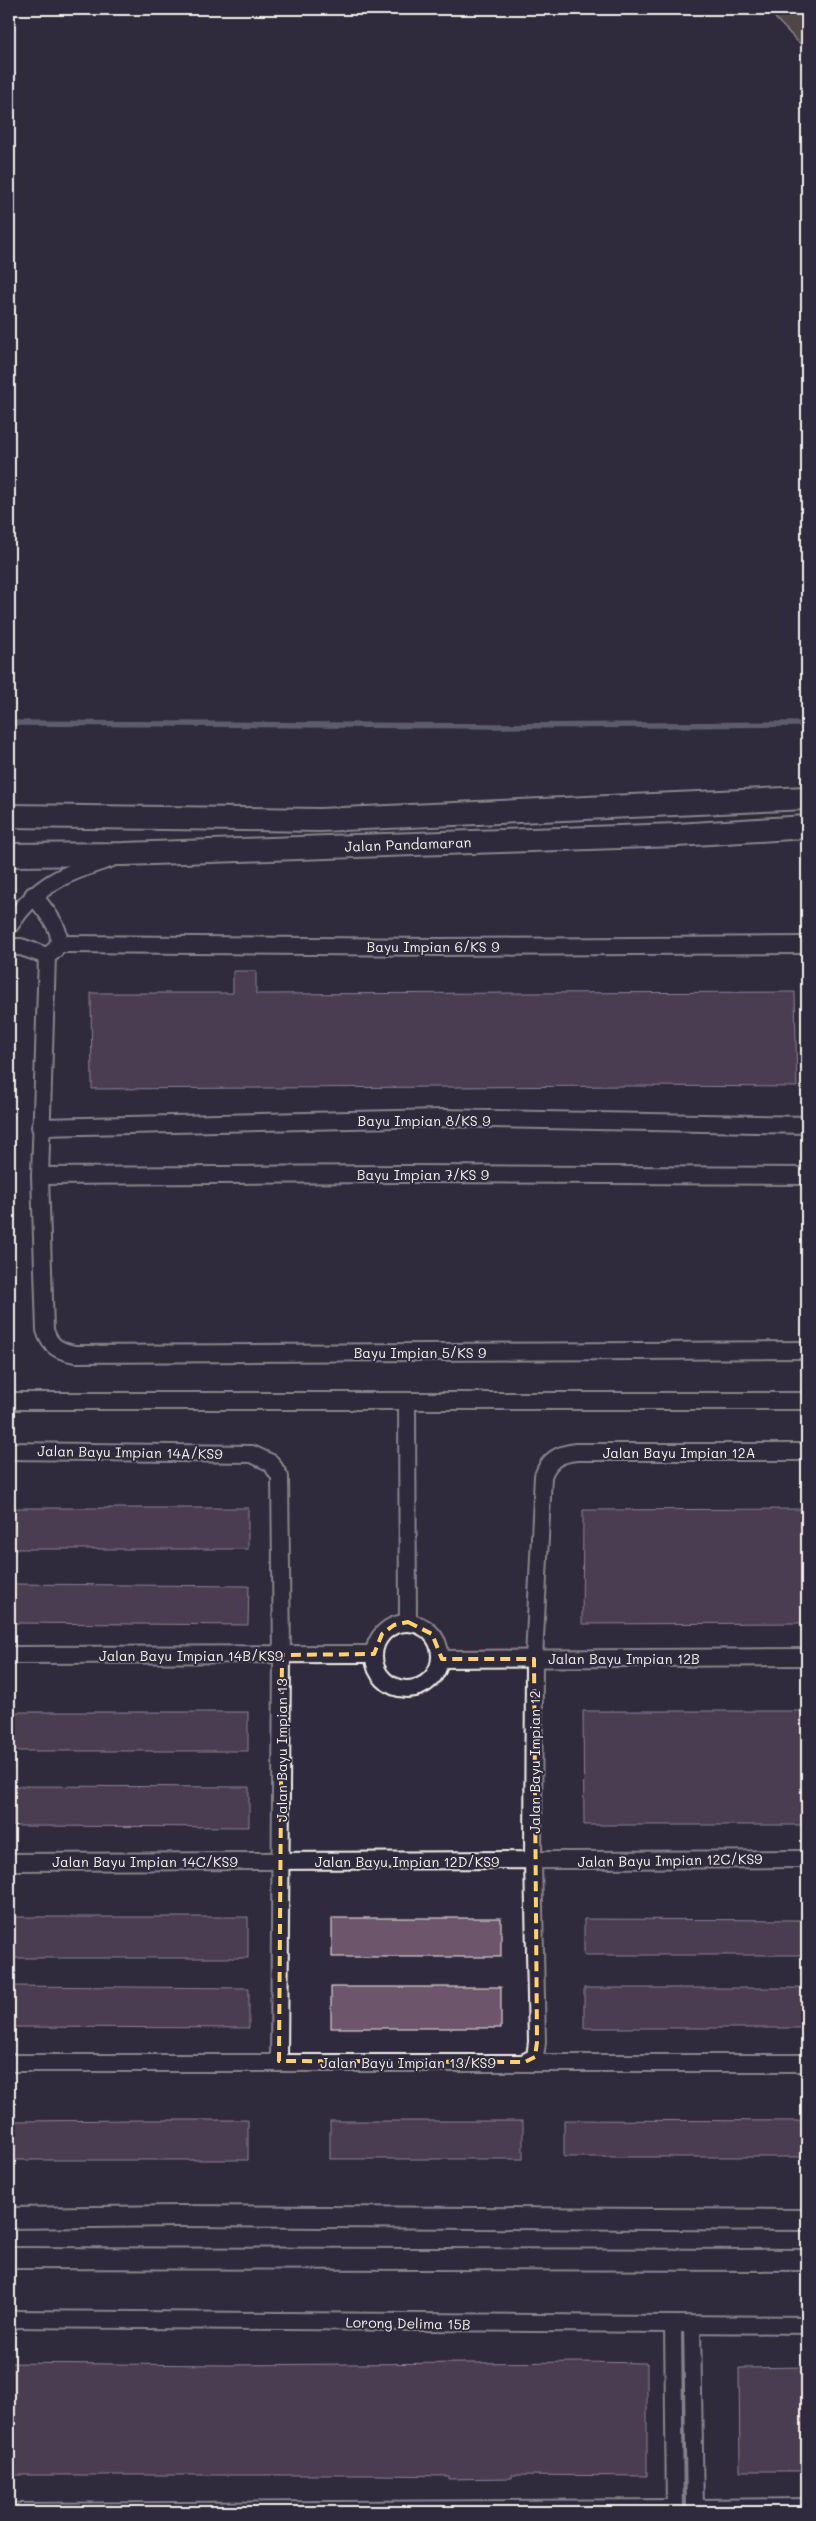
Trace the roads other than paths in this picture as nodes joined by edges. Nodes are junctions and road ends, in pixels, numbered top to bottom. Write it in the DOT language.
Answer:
graph roads {
  1 [pos="788,9"];
  2 [pos="807,30"];
  3 [pos="807,798"];
  4 [pos="9,816"];
  5 [pos="807,827"];
  6 [pos="124,854"];
  7 [pos="9,855"];
  8 [pos="33,895"];
  9 [pos="9,926"];
  10 [pos="60,944"];
  11 [pos="807,945"];
  12 [pos="9,947"];
  13 [pos="47,956"];
  14 [pos="807,1125"];
  15 [pos="40,1127"];
  16 [pos="40,1176"];
  17 [pos="807,1176"];
  18 [pos="807,1350"];
  19 [pos="9,1401"];
  20 [pos="407,1401"];
  21 [pos="807,1401"];
  22 [pos="9,1451"];
  23 [pos="807,1452"];
  24 [pos="252,1454"];
  25 [pos="553,1459"];
  26 [pos="408,1622"];
  27 [pos="9,1654"];
  28 [pos="374,1654"];
  29 [pos="282,1655"];
  30 [pos="807,1657"];
  31 [pos="441,1659"];
  32 [pos="534,1659"];
  33 [pos="807,1859"];
  34 [pos="280,1860"];
  35 [pos="9,1862"];
  36 [pos="533,1862"];
  37 [pos="279,2062"];
  38 [pos="525,2062"];
  39 [pos="9,2063"];
  40 [pos="807,2063"];
  41 [pos="9,2218"];
  42 [pos="807,2220"];
  43 [pos="9,2258"];
  44 [pos="807,2260"];
  45 [pos="9,2319"];
  46 [pos="673,2325"];
  47 [pos="692,2325"];
  48 [pos="807,2325"];
  49 [pos="807,2507"];
  50 [pos="675,2510"];
  51 [pos="695,2510"];
  52 [pos="9,2512"];
  1 -- 2 [label="highway"];
  3 -- 4 [label="main road, Jalan Pandamaran"];
  5 -- 6 [label="main road, Jalan Pandamaran"];
  6 -- 7 [label="main road, Jalan Pandamaran"];
  6 -- 8 [label="street"];
  8 -- 9 [label="street"];
  8 -- 10 [label="street"];
  10 -- 11 [label="street, Bayu Impian 6/KS 9"];
  10 -- 13 [label="street"];
  12 -- 13 [label="street"];
  13 -- 15 [label="street"];
  14 -- 15 [label="street, Bayu Impian 8/KS 9"];
  15 -- 16 [label="street"];
  16 -- 17 [label="street, Bayu Impian 7/KS 9"];
  16 -- 18 [label="street, Bayu Impian 5/KS 9"];
  19 -- 20 [label="street"];
  20 -- 21 [label="street"];
  20 -- 26 [label="street"];
  22 -- 24 [label="street, Jalan Bayu Impian 14A/KS9"];
  23 -- 25 [label="street, Jalan Bayu Impian 12A"];
  24 -- 29 [label="street, Jalan Bayu Impian 13"];
  25 -- 32 [label="street, Jalan Bayu Impian 12"];
  26 -- 28 [label="street"];
  26 -- 31 [label="street"];
  27 -- 29 [label="street, Jalan Bayu Impian 14B/KS9"];
  28 -- 29 [label="street, Jalan Bayu Impian 14B/KS9"];
  28 -- 31 [label="street"];
  29 -- 34 [label="street, Jalan Bayu Impian 13"];
  30 -- 32 [label="street, Jalan Bayu Impian 12B"];
  31 -- 32 [label="street, Jalan Bayu Impian 12B"];
  32 -- 36 [label="street, Jalan Bayu Impian 12"];
  33 -- 36 [label="street, Jalan Bayu Impian 12C/KS9"];
  34 -- 35 [label="street, Jalan Bayu Impian 14C/KS9"];
  34 -- 36 [label="street, Jalan Bayu Impian 12D/KS9"];
  34 -- 37 [label="street, Jalan Bayu Impian 13"];
  36 -- 38 [label="street, Jalan Bayu Impian 12"];
  37 -- 38 [label="street, Jalan Bayu Impian 13/KS9"];
  37 -- 39 [label="street, Jalan Bayu Impian 13/KS9"];
  38 -- 40 [label="street, Jalan Bayu Impian 13/KS9"];
  41 -- 42 [label="street"];
  43 -- 44 [label="street"];
  45 -- 46 [label="street, Lorong Delima 15B"];
  46 -- 47 [label="street, Lorong Delima 15B"];
  46 -- 50 [label="street"];
  47 -- 48 [label="street, Lorong Delima 15B"];
  47 -- 51 [label="street"];
  49 -- 51 [label="street"];
  50 -- 52 [label="street"];
}
